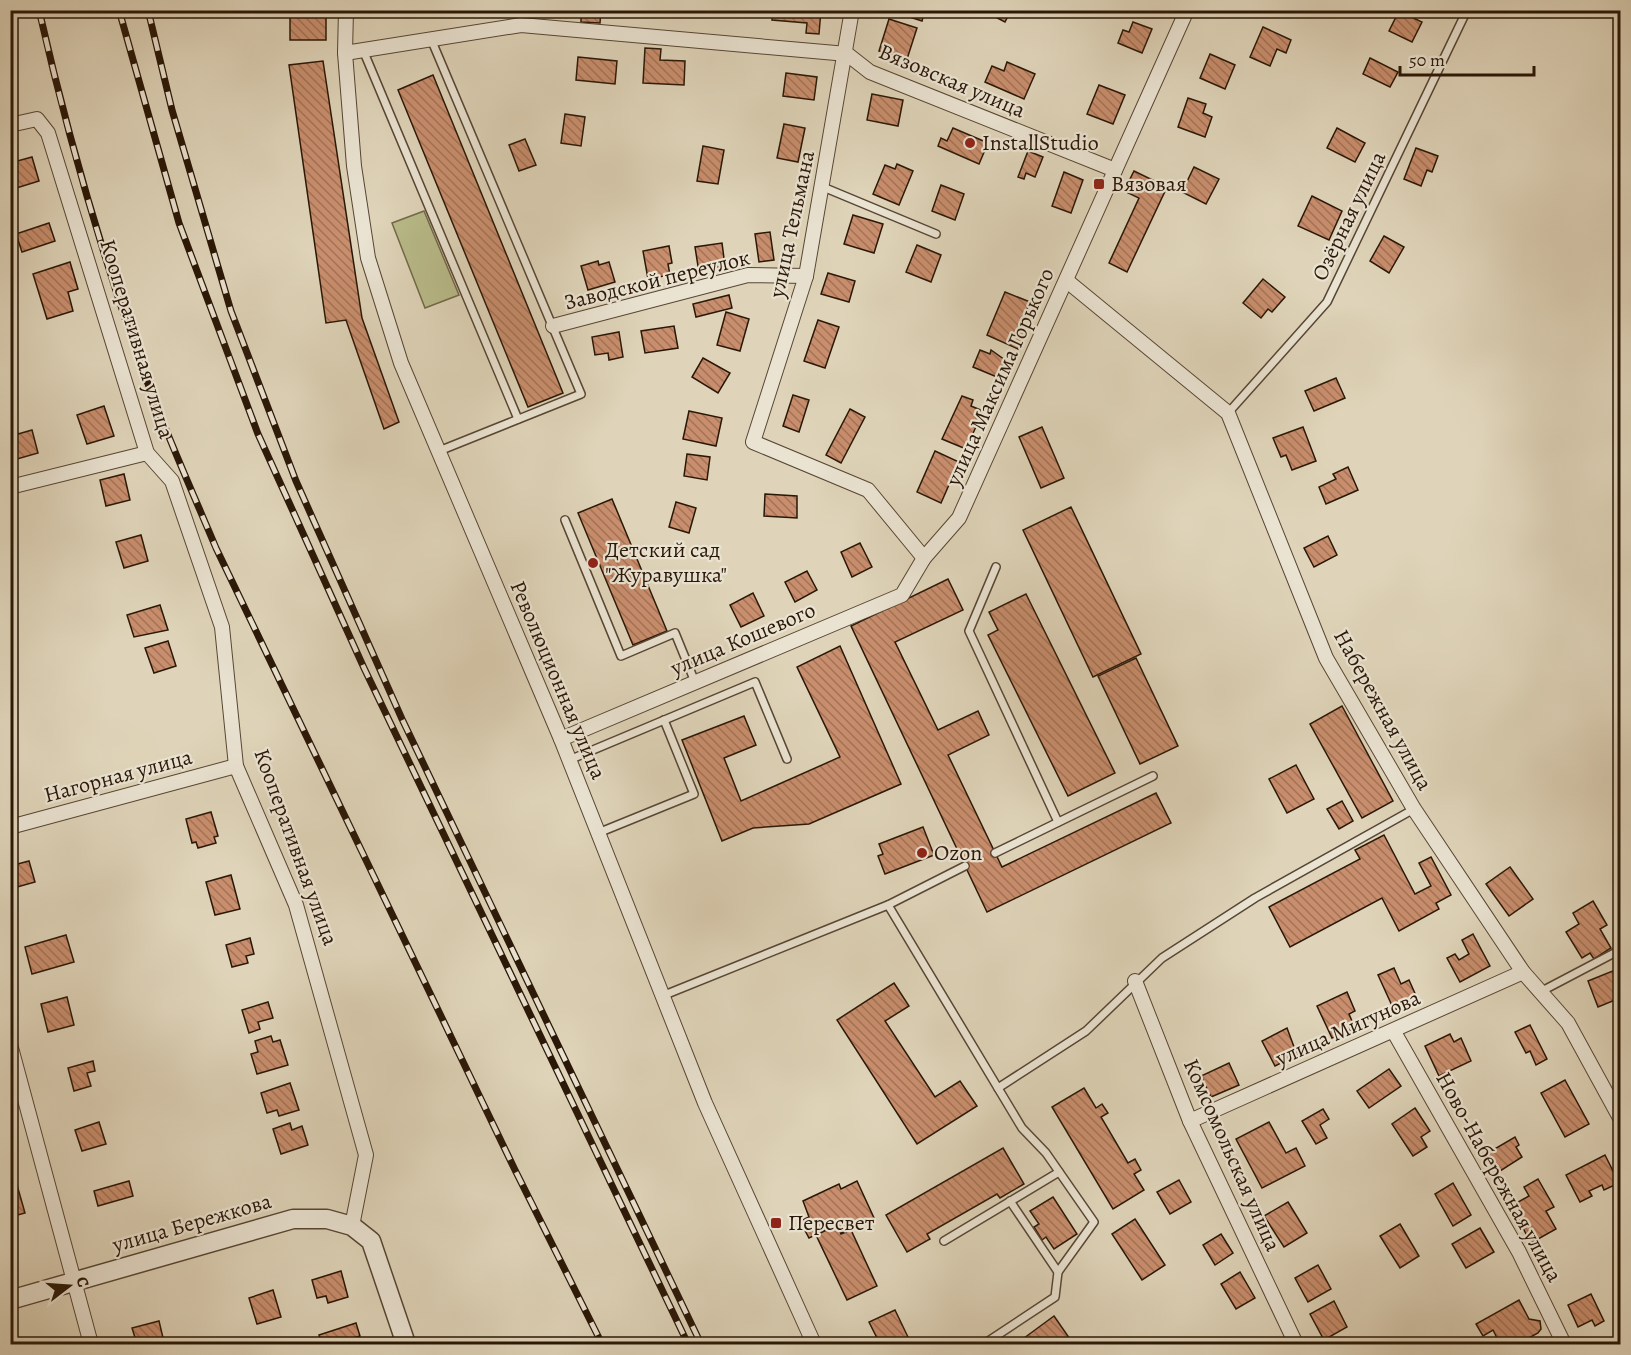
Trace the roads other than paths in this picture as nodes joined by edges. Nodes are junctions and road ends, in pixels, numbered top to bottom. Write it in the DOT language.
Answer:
graph roads {
  1 [pos="346,10"];
  2 [pos="521,10"];
  3 [pos="852,10"];
  4 [pos="1186,10"];
  5 [pos="1467,10"];
  6 [pos="521,26"];
  7 [pos="431,39"];
  8 [pos="363,50"];
  9 [pos="345,53"];
  10 [pos="847,54"];
  11 [pos="10,125"];
  12 [pos="1115,170"];
  13 [pos="823,187"];
  14 [pos="936,234"];
  15 [pos="806,276"];
  16 [pos="1067,281"];
  17 [pos="553,326"];
  18 [pos="1228,413"];
  19 [pos="518,419"];
  20 [pos="439,451"];
  21 [pos="147,453"];
  22 [pos="10,487"];
  23 [pos="565,520"];
  24 [pos="924,558"];
  25 [pos="996,567"];
  26 [pos="695,682"];
  27 [pos="664,720"];
  28 [pos="561,739"];
  29 [pos="788,759"];
  30 [pos="569,760"];
  31 [pos="236,766"];
  32 [pos="1153,776"];
  33 [pos="1414,809"];
  34 [pos="1058,822"];
  35 [pos="10,827"];
  36 [pos="598,833"];
  37 [pos="995,853"];
  38 [pos="965,866"];
  39 [pos="888,905"];
  40 [pos="1620,950"];
  41 [pos="1524,972"];
  42 [pos="1135,981"];
  43 [pos="1542,991"];
  44 [pos="662,996"];
  45 [pos="1394,1032"];
  46 [pos="10,1044"];
  47 [pos="998,1088"];
  48 [pos="1620,1118"];
  49 [pos="1190,1121"];
  50 [pos="1059,1172"];
  51 [pos="1010,1201"];
  52 [pos="352,1226"];
  53 [pos="944,1241"];
  54 [pos="1058,1272"];
  55 [pos="75,1282"];
  56 [pos="10,1300"];
  57 [pos="91,1344"];
  58 [pos="406,1344"];
  59 [pos="814,1344"];
  60 [pos="984,1344"];
  61 [pos="1296,1344"];
  62 [pos="1564,1344"];
  1 -- 9 [label="street, Революционная улица"];
  2 -- 6 [label="street"];
  3 -- 10 [label="street, улица Тельмана"];
  4 -- 12 [label="street, улица Максима Горького"];
  5 -- 18 [label="lane, Озёрная улица"];
  6 -- 7 [label="street, Вязовская улица"];
  6 -- 10 [label="street, Вязовская улица"];
  7 -- 8 [label="street, Вязовская улица"];
  7 -- 17 [label="lane"];
  8 -- 9 [label="street, Вязовская улица"];
  8 -- 19 [label="lane"];
  9 -- 20 [label="street, Революционная улица"];
  10 -- 12 [label="street, Вязовская улица"];
  10 -- 13 [label="street, улица Тельмана"];
  11 -- 21 [label="street, Кооперативная улица"];
  12 -- 16 [label="street, улица Максима Горького"];
  13 -- 14 [label="lane"];
  13 -- 15 [label="street, улица Тельмана"];
  15 -- 17 [label="street, Заводской переулок"];
  15 -- 24 [label="street, улица Тельмана"];
  16 -- 18 [label="street, Набережная улица"];
  16 -- 24 [label="street, улица Максима Горького"];
  17 -- 19 [label="lane"];
  18 -- 33 [label="street, Набережная улица"];
  19 -- 20 [label="lane"];
  20 -- 28 [label="street, Революционная улица"];
  21 -- 22 [label="street"];
  21 -- 31 [label="street, Кооперативная улица"];
  23 -- 26 [label="lane"];
  24 -- 26 [label="street, улица Кошевого"];
  25 -- 34 [label="lane"];
  26 -- 28 [label="street, улица Кошевого"];
  27 -- 29 [label="lane"];
  27 -- 30 [label="lane"];
  27 -- 36 [label="lane"];
  28 -- 30 [label="street, Революционная улица"];
  30 -- 36 [label="street, Революционная улица"];
  31 -- 35 [label="street, Нагорная улица"];
  31 -- 52 [label="street, Кооперативная улица"];
  32 -- 34 [label="lane"];
  33 -- 41 [label="street, Набережная улица"];
  33 -- 42 [label="lane"];
  34 -- 37 [label="lane"];
  36 -- 44 [label="street, Революционная улица"];
  38 -- 39 [label="lane"];
  39 -- 44 [label="lane"];
  39 -- 47 [label="lane"];
  40 -- 43 [label="lane"];
  41 -- 43 [label="street, Набережная улица"];
  41 -- 45 [label="street, улица Мигунова"];
  42 -- 47 [label="lane"];
  42 -- 49 [label="street, Комсомольская улица"];
  43 -- 48 [label="street, Набережная улица"];
  44 -- 59 [label="street, Революционная улица"];
  45 -- 49 [label="street, улица Мигунова"];
  45 -- 62 [label="street, Ново-Набережная улица"];
  46 -- 55 [label="street"];
  47 -- 50 [label="lane"];
  49 -- 61 [label="street, Комсомольская улица"];
  50 -- 51 [label="lane"];
  50 -- 54 [label="lane"];
  51 -- 53 [label="lane"];
  51 -- 54 [label="lane"];
  52 -- 55 [label="street, улица Бережкова"];
  52 -- 58 [label="street"];
  54 -- 60 [label="lane"];
  55 -- 56 [label="street, улица Бережкова"];
  55 -- 57 [label="street"];
}
